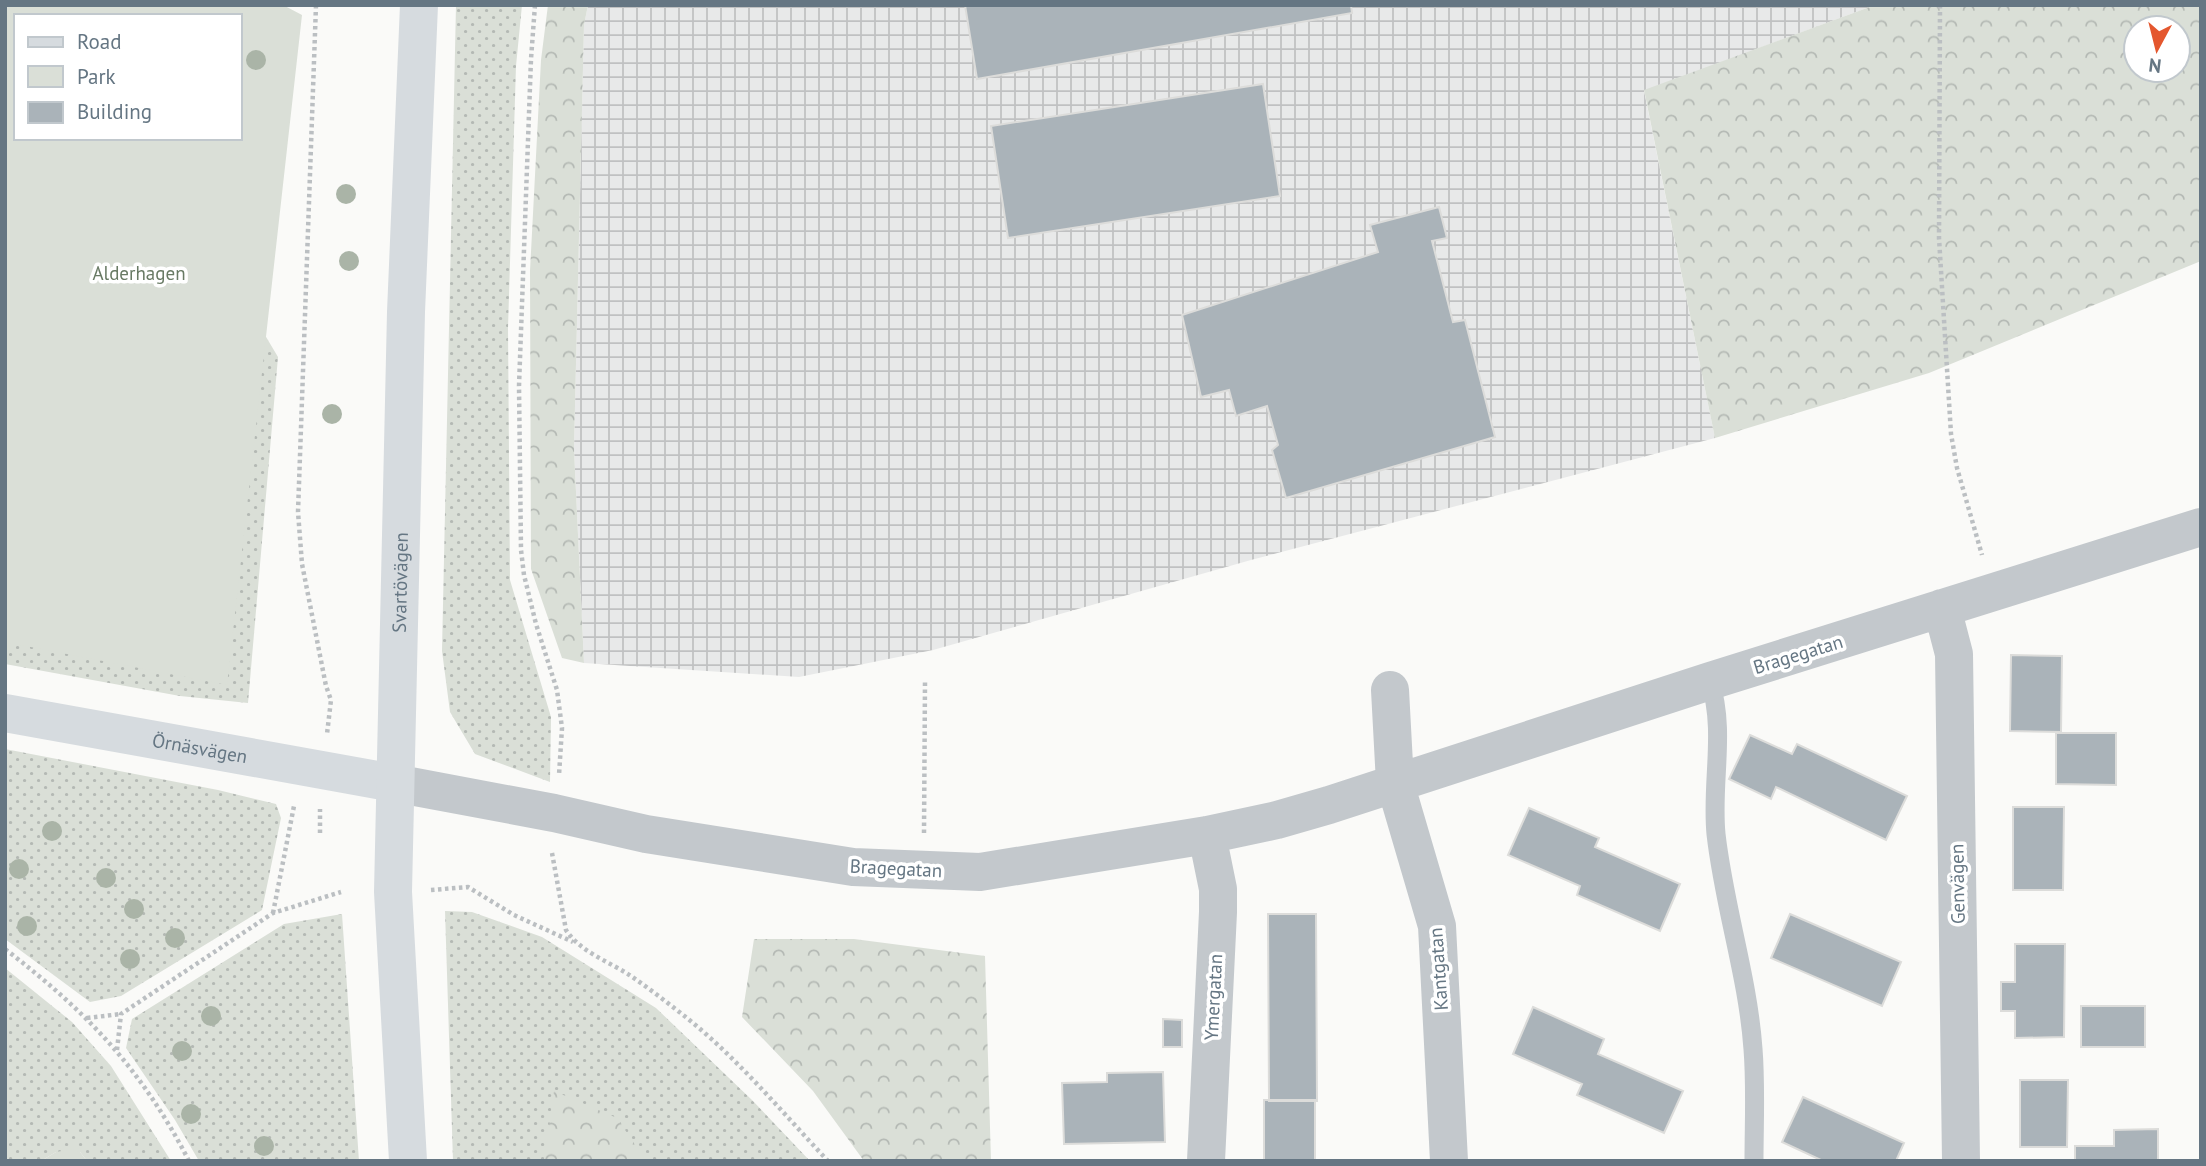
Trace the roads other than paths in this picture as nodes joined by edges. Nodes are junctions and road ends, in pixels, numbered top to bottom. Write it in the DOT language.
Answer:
graph roads {
  1 [pos="419,5"];
  2 [pos="2201,527"];
  3 [pos="1942,608"];
  4 [pos="1710,681"];
  5 [pos="1390,690"];
  6 [pos="5,713"];
  7 [pos="394,783"];
  8 [pos="1395,783"];
  9 [pos="1207,835"];
  10 [pos="408,1161"];
  11 [pos="1206,1161"];
  12 [pos="1449,1161"];
  13 [pos="1754,1161"];
  14 [pos="1961,1161"];
  1 -- 7 [label="main road, Svartövägen"];
  2 -- 3 [label="street, Bragegatan"];
  3 -- 4 [label="street, Bragegatan"];
  3 -- 14 [label="street, Genvägen"];
  4 -- 8 [label="street, Bragegatan"];
  4 -- 13 [label="lane"];
  5 -- 8 [label="street"];
  6 -- 7 [label="main road, Örnäsvägen"];
  7 -- 9 [label="street, Bragegatan"];
  7 -- 10 [label="main road, Svartövägen"];
  8 -- 9 [label="street, Bragegatan"];
  8 -- 12 [label="street, Kantgatan"];
  9 -- 11 [label="street, Ymergatan"];
}
